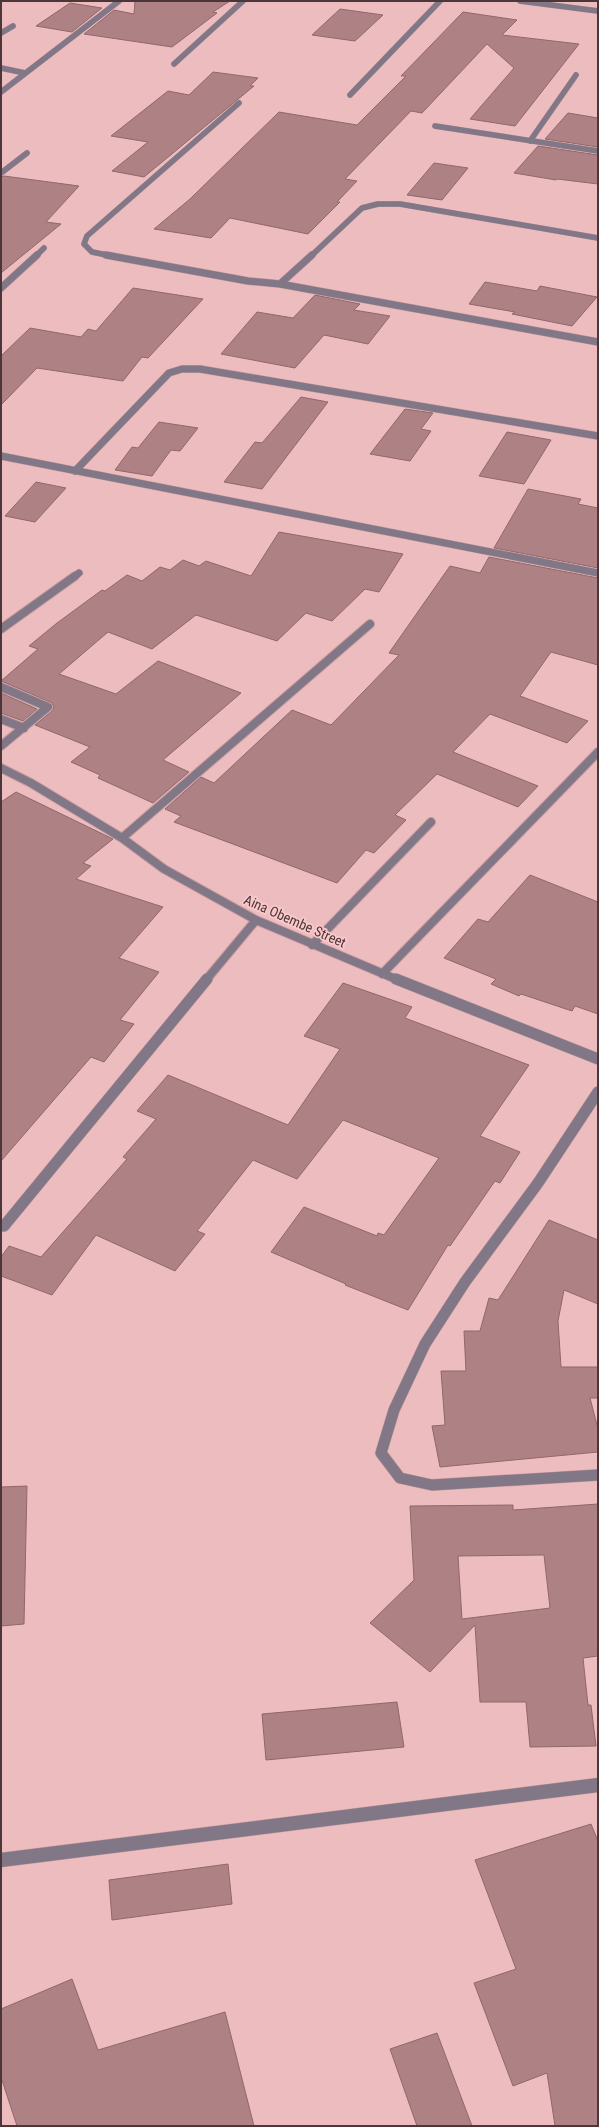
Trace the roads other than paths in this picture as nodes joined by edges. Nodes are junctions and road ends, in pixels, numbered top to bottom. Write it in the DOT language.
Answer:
graph roads {
  1 [pos="119,1"];
  2 [pos="243,1"];
  3 [pos="440,1"];
  4 [pos="520,1"];
  5 [pos="598,11"];
  6 [pos="13,26"];
  7 [pos="1,33"];
  8 [pos="174,64"];
  9 [pos="1,68"];
  10 [pos="25,73"];
  11 [pos="576,74"];
  12 [pos="1,92"];
  13 [pos="350,95"];
  14 [pos="239,103"];
  15 [pos="435,126"];
  16 [pos="530,141"];
  17 [pos="598,151"];
  18 [pos="27,152"];
  19 [pos="1,173"];
  20 [pos="598,238"];
  21 [pos="44,248"];
  22 [pos="280,284"];
  23 [pos="1,288"];
  24 [pos="598,342"];
  25 [pos="598,436"];
  26 [pos="1,456"];
  27 [pos="75,471"];
  28 [pos="79,573"];
  29 [pos="598,573"];
  30 [pos="370,624"];
  31 [pos="1,629"];
  32 [pos="1,688"];
  33 [pos="1,719"];
  34 [pos="24,728"];
  35 [pos="1,746"];
  36 [pos="598,752"];
  37 [pos="1,768"];
  38 [pos="431,822"];
  39 [pos="122,838"];
  40 [pos="256,920"];
  41 [pos="312,945"];
  42 [pos="382,974"];
  43 [pos="598,1059"];
  44 [pos="598,1092"];
  45 [pos="4,1226"];
  46 [pos="598,1475"];
  47 [pos="598,1785"];
  48 [pos="1,1860"];
  1 -- 10 [label="street"];
  2 -- 8 [label="street"];
  3 -- 13 [label="street"];
  4 -- 5 [label="street"];
  6 -- 7 [label="street"];
  9 -- 10 [label="street"];
  10 -- 12 [label="street"];
  11 -- 16 [label="street"];
  14 -- 22 [label="street"];
  15 -- 16 [label="street"];
  16 -- 17 [label="street"];
  18 -- 19 [label="street"];
  20 -- 22 [label="street"];
  21 -- 23 [label="street"];
  22 -- 24 [label="street"];
  25 -- 27 [label="street"];
  26 -- 27 [label="street"];
  27 -- 29 [label="street"];
  28 -- 31 [label="street"];
  30 -- 39 [label="street"];
  32 -- 34 [label="street"];
  33 -- 34 [label="street"];
  34 -- 35 [label="street"];
  36 -- 42 [label="street"];
  37 -- 39 [label="street, Aina Obembe Street"];
  38 -- 41 [label="street"];
  39 -- 40 [label="street, Aina Obembe Street"];
  40 -- 41 [label="street, Aina Obembe Street"];
  40 -- 45 [label="street"];
  41 -- 42 [label="street, Aina Obembe Street"];
  42 -- 43 [label="street, Aina Obembe Street"];
  44 -- 46 [label="street"];
  47 -- 48 [label="street"];
}
